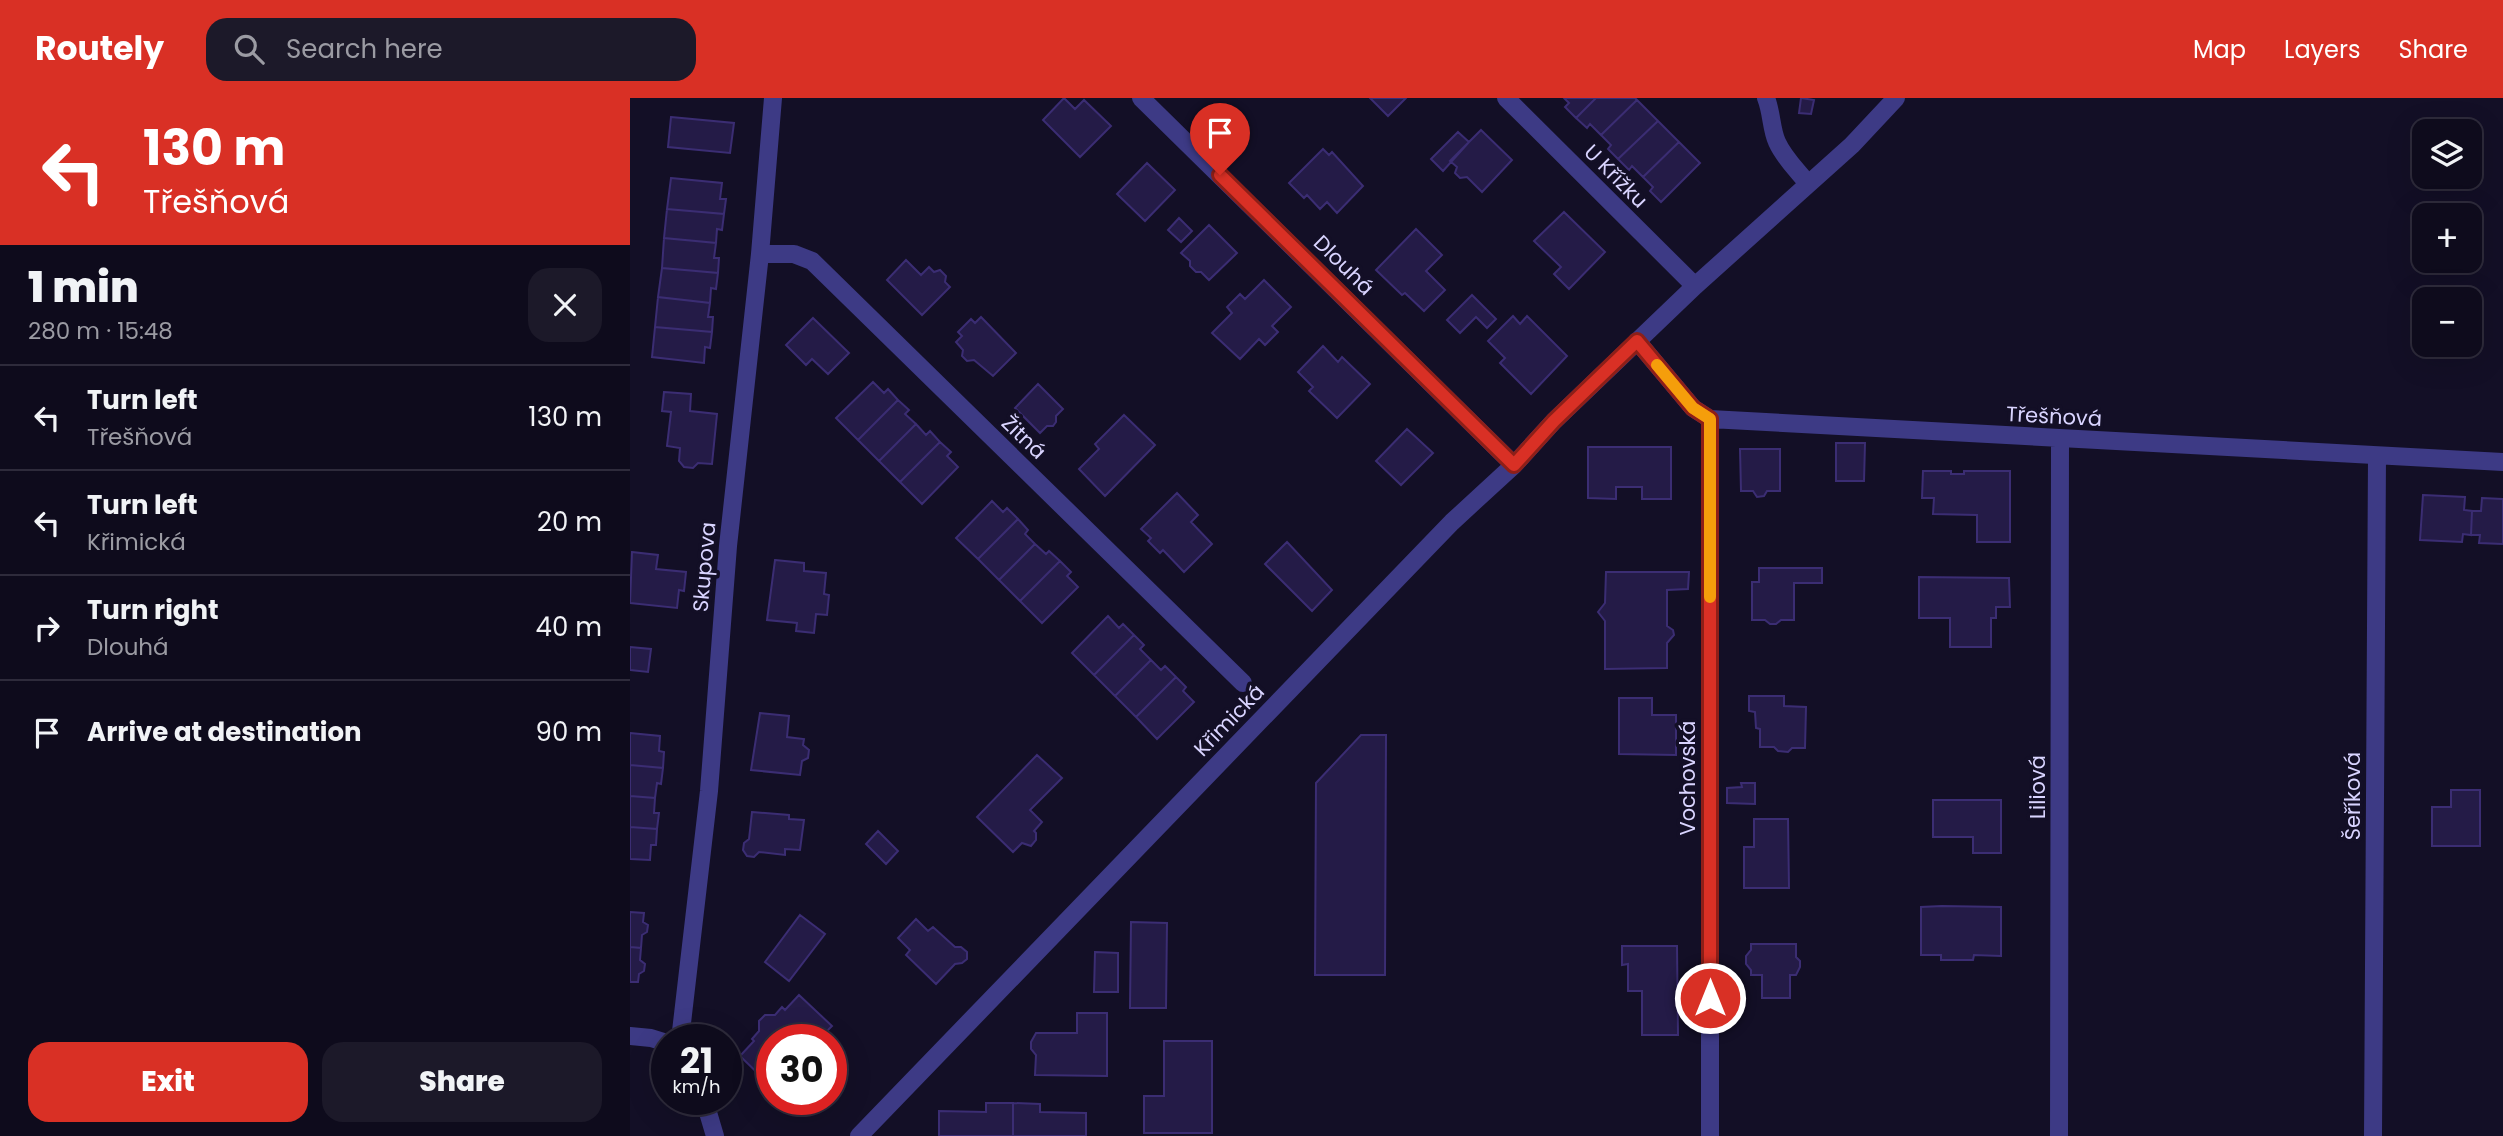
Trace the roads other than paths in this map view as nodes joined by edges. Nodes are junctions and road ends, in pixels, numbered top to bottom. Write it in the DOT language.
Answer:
graph roads {
  1 [pos="773,98"];
  2 [pos="1142,98"];
  3 [pos="1506,98"];
  4 [pos="1766,98"];
  5 [pos="1896,98"];
  6 [pos="1808,184"];
  7 [pos="760,254"];
  8 [pos="1695,285"];
  9 [pos="1637,341"];
  10 [pos="1710,419"];
  11 [pos="2060,439"];
  12 [pos="2377,457"];
  13 [pos="2503,462"];
  14 [pos="1514,465"];
  15 [pos="1243,683"];
  16 [pos="682,1024"];
  17 [pos="630,1037"];
  18 [pos="651,1038"];
  19 [pos="709,1115"];
  20 [pos="715,1136"];
  21 [pos="859,1136"];
  22 [pos="1710,1136"];
  23 [pos="2059,1136"];
  24 [pos="2373,1136"];
  1 -- 7 [label="street, Skupova"];
  2 -- 14 [label="street, Dlouhá"];
  3 -- 8 [label="street, U Křížku"];
  4 -- 6 [label="street"];
  5 -- 6 [label="street, Křimická"];
  6 -- 8 [label="street, Křimická"];
  7 -- 15 [label="street, Žitná"];
  7 -- 16 [label="street, Skupova"];
  8 -- 9 [label="street, Křimická"];
  9 -- 10 [label="street"];
  9 -- 14 [label="street, Křimická"];
  10 -- 11 [label="street, Třešňová"];
  10 -- 22 [label="street, Vochovská"];
  11 -- 12 [label="street, Třešňová"];
  11 -- 23 [label="street, Liliová"];
  12 -- 13 [label="street, Třešňová"];
  12 -- 24 [label="street, Šeříková"];
  14 -- 21 [label="street, Křimická"];
  17 -- 18 [label="street"];
  19 -- 20 [label="street"];
}
